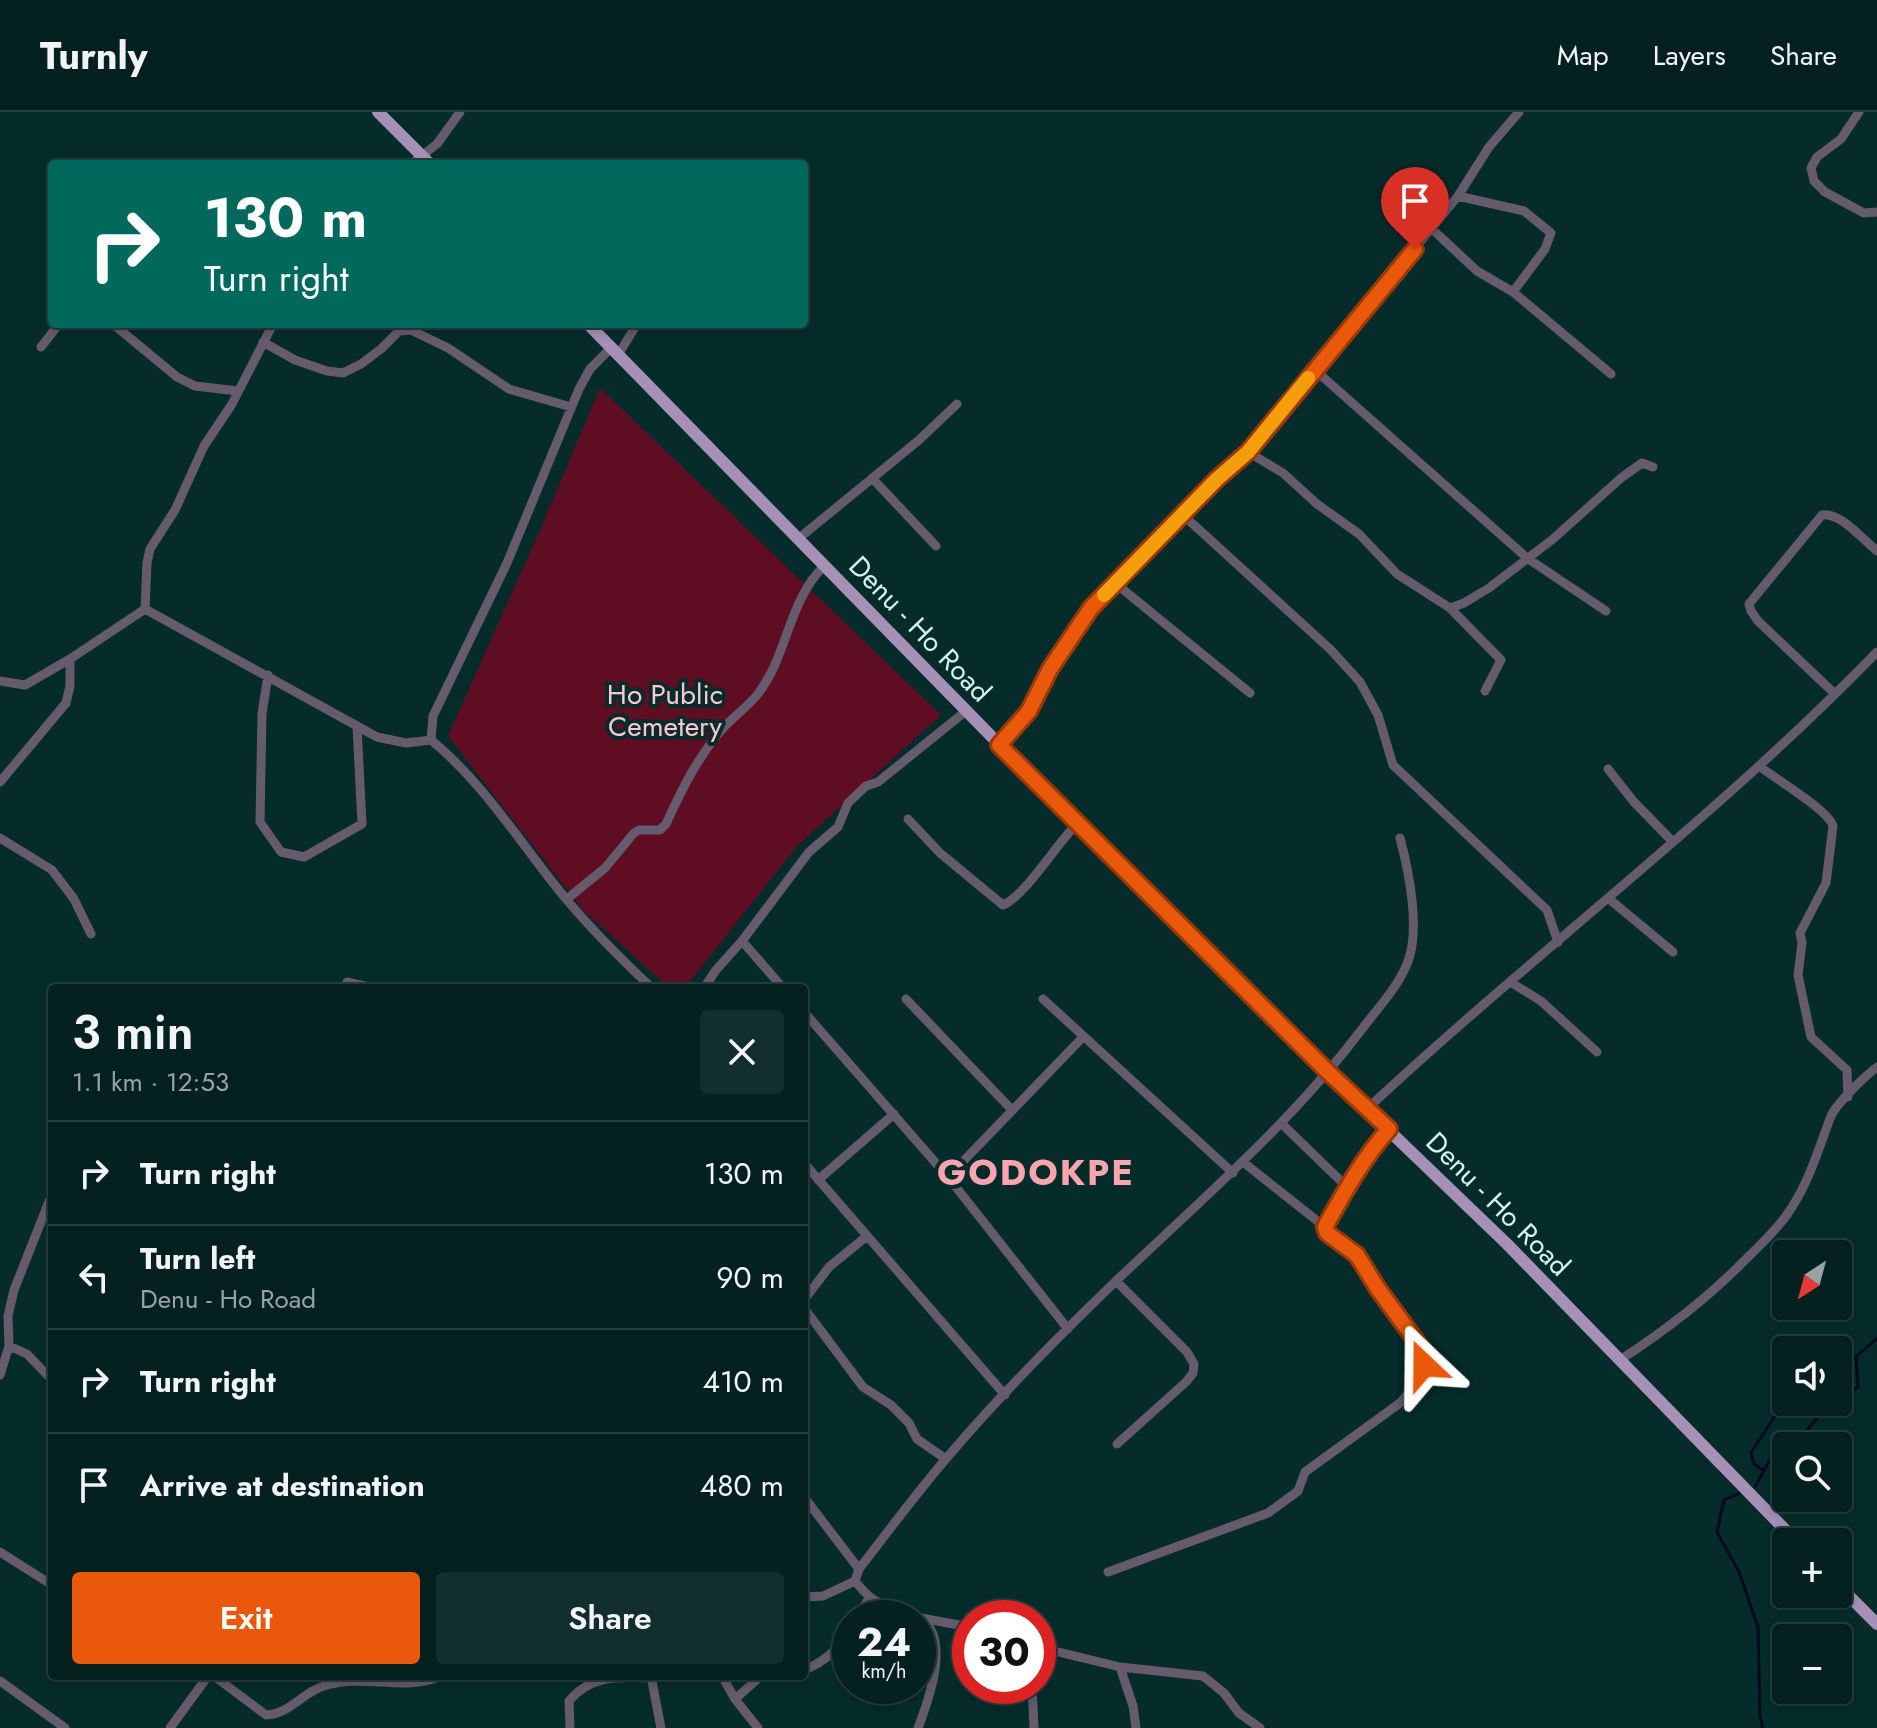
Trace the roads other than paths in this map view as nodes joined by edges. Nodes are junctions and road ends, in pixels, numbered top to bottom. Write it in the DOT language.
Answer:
graph roads {
  1 [pos="378,112"];
  2 [pos="460,112"];
  3 [pos="1519,112"];
  4 [pos="1859,112"];
  5 [pos="420,160"];
  6 [pos="422,160"];
  7 [pos="1458,196"];
  8 [pos="1877,212"];
  9 [pos="1432,229"];
  10 [pos="1513,292"];
  11 [pos="56,328"];
  12 [pos="118,328"];
  13 [pos="271,328"];
  14 [pos="592,328"];
  15 [pos="634,328"];
  16 [pos="263,342"];
  17 [pos="41,347"];
  18 [pos="615,351"];
  19 [pos="1315,370"];
  20 [pos="1611,374"];
  21 [pos="238,391"];
  22 [pos="957,404"];
  23 [pos="571,407"];
  24 [pos="1248,452"];
  25 [pos="1653,467"];
  26 [pos="872,478"];
  27 [pos="1183,515"];
  28 [pos="798,539"];
  29 [pos="936,546"];
  30 [pos="1877,551"];
  31 [pos="1527,558"];
  32 [pos="824,566"];
  33 [pos="1115,583"];
  34 [pos="1450,608"];
  35 [pos="145,609"];
  36 [pos="1606,611"];
  37 [pos="1877,652"];
  38 [pos="70,659"];
  39 [pos="268,675"];
  40 [pos="0,681"];
  41 [pos="1485,691"];
  42 [pos="1250,693"];
  43 [pos="1834,693"];
  44 [pos="966,711"];
  45 [pos="357,726"];
  46 [pos="431,740"];
  47 [pos="999,745"];
  48 [pos="1759,766"];
  49 [pos="1608,769"];
  50 [pos="0,782"];
  51 [pos="908,819"];
  52 [pos="1077,824"];
  53 [pos="0,838"];
  54 [pos="1400,838"];
  55 [pos="1673,842"];
  56 [pos="1608,898"];
  57 [pos="567,899"];
  58 [pos="91,934"];
  59 [pos="742,941"];
  60 [pos="1558,942"];
  61 [pos="1673,952"];
  62 [pos="347,982"];
  63 [pos="1512,983"];
  64 [pos="356,984"];
  65 [pos="648,984"];
  66 [pos="707,984"];
  67 [pos="780,984"];
  68 [pos="906,999"];
  69 [pos="1043,999"];
  70 [pos="808,1017"];
  71 [pos="1083,1037"];
  72 [pos="1597,1052"];
  73 [pos="1877,1067"];
  74 [pos="1329,1073"];
  75 [pos="1848,1097"];
  76 [pos="1367,1109"];
  77 [pos="1012,1110"];
  78 [pos="894,1114"];
  79 [pos="1282,1124"];
  80 [pos="1389,1129"];
  81 [pos="1243,1162"];
  82 [pos="808,1168"];
  83 [pos="1233,1173"];
  84 [pos="948,1177"];
  85 [pos="818,1180"];
  86 [pos="1347,1187"];
  87 [pos="48,1204"];
  88 [pos="1325,1227"];
  89 [pos="867,1236"];
  90 [pos="1116,1281"];
  91 [pos="808,1295"];
  92 [pos="808,1313"];
  93 [pos="1068,1329"];
  94 [pos="9,1346"];
  95 [pos="1620,1360"];
  96 [pos="0,1375"];
  97 [pos="48,1376"];
  98 [pos="1005,1395"];
  99 [pos="1117,1444"];
  100 [pos="946,1459"];
  101 [pos="808,1502"];
  102 [pos="1783,1528"];
  103 [pos="0,1552"];
  104 [pos="859,1569"];
  105 [pos="1108,1572"];
  106 [pos="855,1581"];
  107 [pos="48,1582"];
  108 [pos="808,1597"];
  109 [pos="869,1598"];
  110 [pos="1852,1599"];
  111 [pos="872,1600"];
  112 [pos="1877,1624"];
  113 [pos="1056,1651"];
  114 [pos="832,1655"];
  115 [pos="1120,1667"];
  116 [pos="808,1668"];
  117 [pos="205,1680"];
  118 [pos="219,1680"];
  119 [pos="363,1680"];
  120 [pos="376,1680"];
  121 [pos="431,1680"];
  122 [pos="596,1680"];
  123 [pos="652,1680"];
  124 [pos="724,1680"];
  125 [pos="756,1680"];
  126 [pos="0,1681"];
  127 [pos="735,1699"];
  128 [pos="926,1704"];
  129 [pos="1033,1704"];
  130 [pos="266,1715"];
  131 [pos="65,1728"];
  132 [pos="170,1728"];
  133 [pos="266,1728"];
  134 [pos="570,1728"];
  135 [pos="661,1728"];
  136 [pos="758,1728"];
  137 [pos="918,1728"];
  138 [pos="1034,1728"];
  139 [pos="1136,1728"];
  140 [pos="1260,1728"];
  1 -- 5 [label="main road"];
  2 -- 6 [label="street"];
  3 -- 7 [label="street"];
  4 -- 8 [label="street"];
  7 -- 9 [label="street"];
  7 -- 10 [label="street"];
  9 -- 10 [label="street"];
  9 -- 19 [label="street"];
  10 -- 20 [label="street"];
  11 -- 17 [label="street"];
  12 -- 21 [label="street"];
  13 -- 16 [label="street"];
  14 -- 18 [label="main road, Denu - Ho Road"];
  15 -- 18 [label="street"];
  16 -- 21 [label="street"];
  16 -- 23 [label="street"];
  18 -- 23 [label="street"];
  18 -- 28 [label="main road, Denu - Ho Road"];
  19 -- 24 [label="street"];
  19 -- 31 [label="street"];
  21 -- 35 [label="street"];
  22 -- 26 [label="street"];
  23 -- 46 [label="street"];
  24 -- 27 [label="street"];
  24 -- 34 [label="street"];
  25 -- 31 [label="street"];
  26 -- 28 [label="street"];
  26 -- 29 [label="street"];
  27 -- 33 [label="street"];
  27 -- 60 [label="street"];
  28 -- 32 [label="main road, Denu - Ho Road"];
  30 -- 43 [label="street"];
  31 -- 34 [label="street"];
  31 -- 36 [label="street"];
  32 -- 44 [label="main road, Denu - Ho Road"];
  32 -- 57 [label="street"];
  33 -- 42 [label="street"];
  33 -- 47 [label="street"];
  34 -- 41 [label="street"];
  35 -- 38 [label="street"];
  35 -- 39 [label="street"];
  37 -- 43 [label="street"];
  38 -- 40 [label="street"];
  38 -- 50 [label="street"];
  39 -- 45 [label="street"];
  39 -- 45 [label="street"];
  43 -- 48 [label="street"];
  44 -- 47 [label="main road, Denu - Ho Road"];
  44 -- 59 [label="street"];
  45 -- 46 [label="street"];
  46 -- 57 [label="street"];
  47 -- 52 [label="main road, Denu - Ho Road"];
  48 -- 55 [label="street"];
  48 -- 75 [label="street"];
  49 -- 55 [label="street"];
  51 -- 52 [label="street"];
  52 -- 74 [label="main road, Denu - Ho Road"];
  53 -- 58 [label="street"];
  54 -- 74 [label="street"];
  55 -- 56 [label="street"];
  56 -- 60 [label="street"];
  56 -- 61 [label="street"];
  57 -- 65 [label="street"];
  59 -- 66 [label="street"];
  59 -- 67 [label="street"];
  60 -- 63 [label="street"];
  62 -- 64 [label="street"];
  63 -- 72 [label="street"];
  63 -- 76 [label="street"];
  68 -- 77 [label="street"];
  69 -- 71 [label="street"];
  70 -- 78 [label="street"];
  71 -- 77 [label="street"];
  71 -- 83 [label="street"];
  73 -- 75 [label="street"];
  74 -- 76 [label="main road, Denu - Ho Road"];
  74 -- 79 [label="street"];
  75 -- 95 [label="street"];
  76 -- 80 [label="main road, Denu - Ho Road"];
  77 -- 84 [label="street"];
  78 -- 84 [label="street"];
  78 -- 85 [label="street"];
  79 -- 81 [label="street"];
  79 -- 86 [label="street"];
  80 -- 86 [label="street"];
  80 -- 95 [label="main road, Denu - Ho Road"];
  81 -- 83 [label="street"];
  81 -- 88 [label="street"];
  82 -- 85 [label="street"];
  83 -- 90 [label="street"];
  84 -- 93 [label="street"];
  85 -- 89 [label="street"];
  86 -- 88 [label="street"];
  87 -- 94 [label="street"];
  88 -- 105 [label="street"];
  89 -- 91 [label="street"];
  89 -- 98 [label="street"];
  90 -- 93 [label="street"];
  90 -- 99 [label="street"];
  92 -- 100 [label="street"];
  93 -- 98 [label="street"];
  94 -- 96 [label="street"];
  94 -- 97 [label="street"];
  95 -- 102 [label="main road, Denu - Ho Road"];
  98 -- 100 [label="street"];
  100 -- 104 [label="street"];
  101 -- 104 [label="street"];
  103 -- 107 [label="street"];
  104 -- 106 [label="street"];
  106 -- 108 [label="street"];
  106 -- 109 [label="street"];
  109 -- 111 [label="street"];
  110 -- 112 [label="main road"];
  113 -- 115 [label="street"];
  114 -- 116 [label="street"];
  115 -- 139 [label="street"];
  115 -- 140 [label="street"];
  117 -- 132 [label="street"];
  118 -- 130 [label="street"];
  119 -- 130 [label="street"];
  120 -- 121 [label="street"];
  122 -- 134 [label="street"];
  123 -- 135 [label="street"];
  124 -- 127 [label="street"];
  125 -- 127 [label="street"];
  126 -- 131 [label="street"];
  127 -- 136 [label="street"];
  128 -- 137 [label="street"];
  129 -- 138 [label="street"];
  130 -- 133 [label="street"];
}
